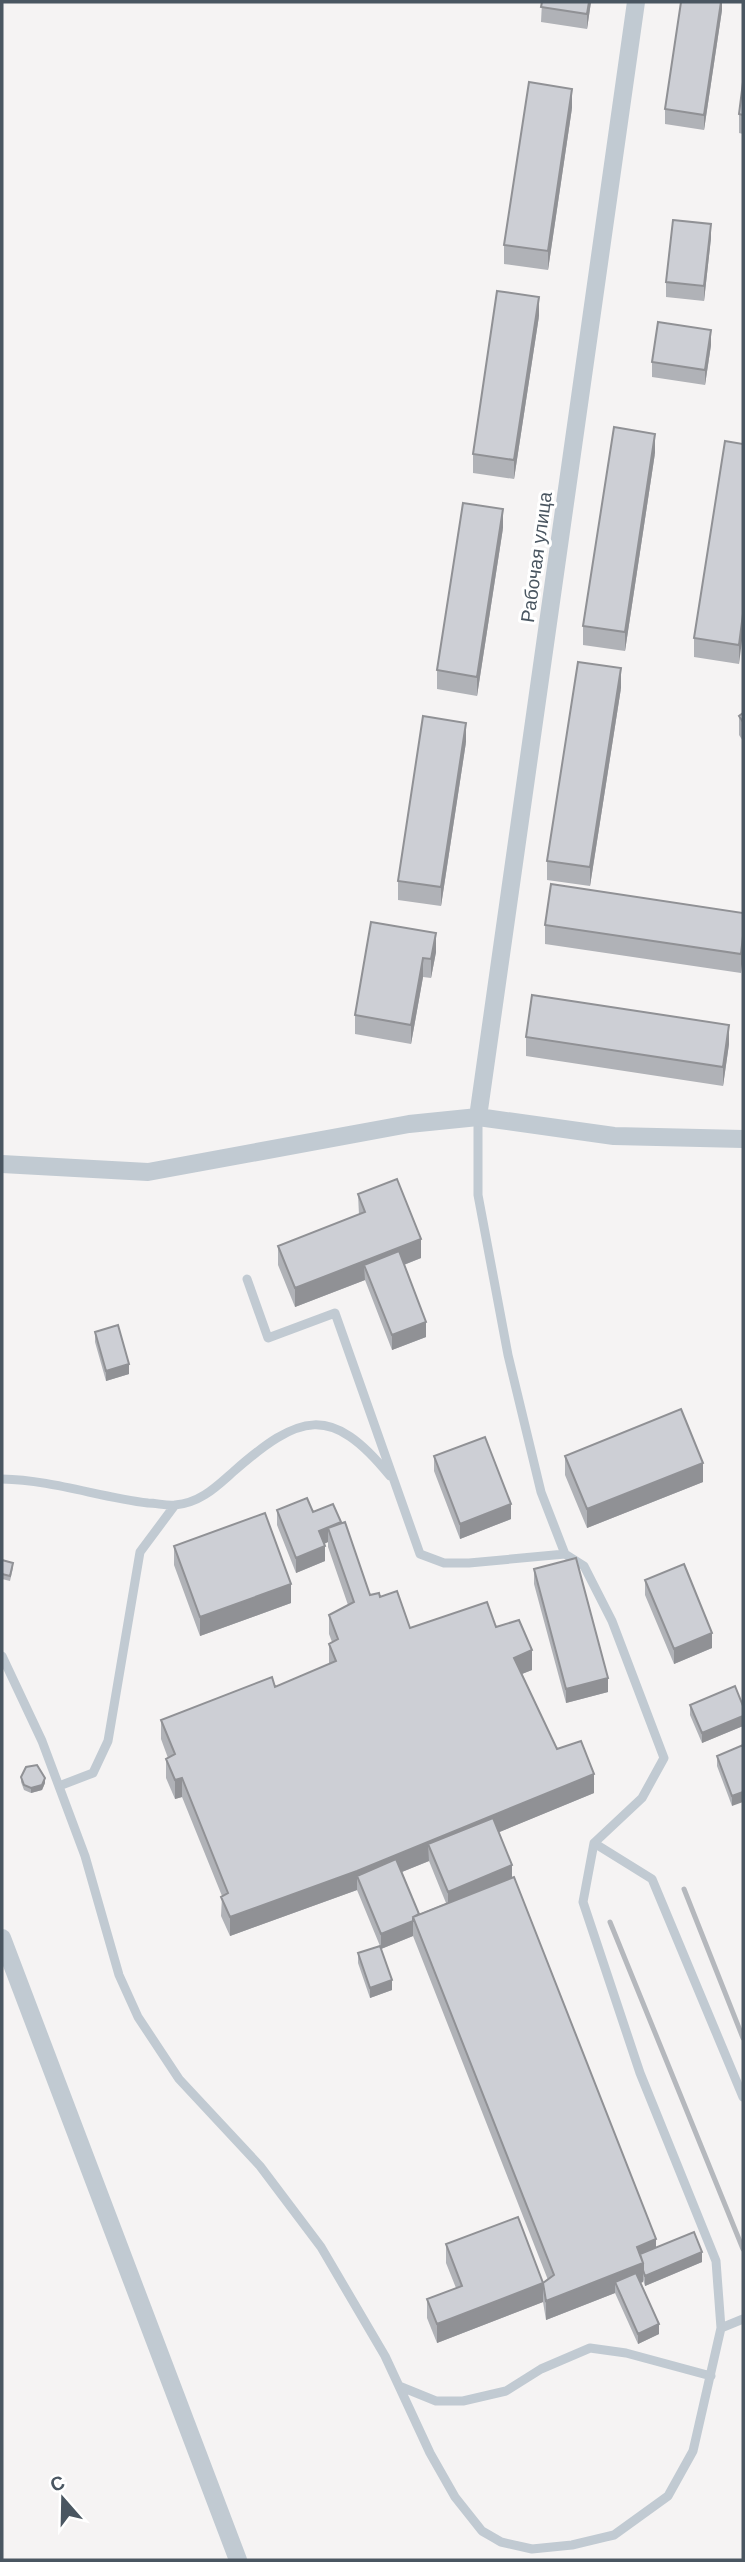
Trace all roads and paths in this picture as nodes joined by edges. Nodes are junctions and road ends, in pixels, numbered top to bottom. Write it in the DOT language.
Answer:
graph roads {
  1 [pos="636,2"];
  2 [pos="478,1117"];
  3 [pos="743,1139"];
  4 [pos="2,1164"];
  5 [pos="247,1279"];
  6 [pos="2,1479"];
  7 [pos="395,1483"];
  8 [pos="175,1505"];
  9 [pos="565,1554"];
  10 [pos="2,1656"];
  11 [pos="59,1786"];
  12 [pos="594,1843"];
  13 [pos="2,1938"];
  14 [pos="743,2098"];
  15 [pos="743,2319"];
  16 [pos="721,2328"];
  17 [pos="711,2376"];
  18 [pos="399,2386"];
  19 [pos="238,2560"];
  1 -- 2 [label="street, Рабочая улица"];
  2 -- 3 [label="street"];
  2 -- 4 [label="street"];
  2 -- 9 [label="lane"];
  5 -- 7 [label="lane"];
  6 -- 8 [label="lane"];
  7 -- 8 [label="lane"];
  7 -- 9 [label="lane"];
  8 -- 11 [label="lane"];
  9 -- 12 [label="lane"];
  10 -- 11 [label="lane"];
  11 -- 18 [label="lane"];
  12 -- 14 [label="lane"];
  12 -- 16 [label="lane"];
  13 -- 19 [label="street"];
  15 -- 16 [label="lane"];
  16 -- 17 [label="lane"];
  17 -- 18 [label="lane"];
  17 -- 18 [label="lane"];
}
